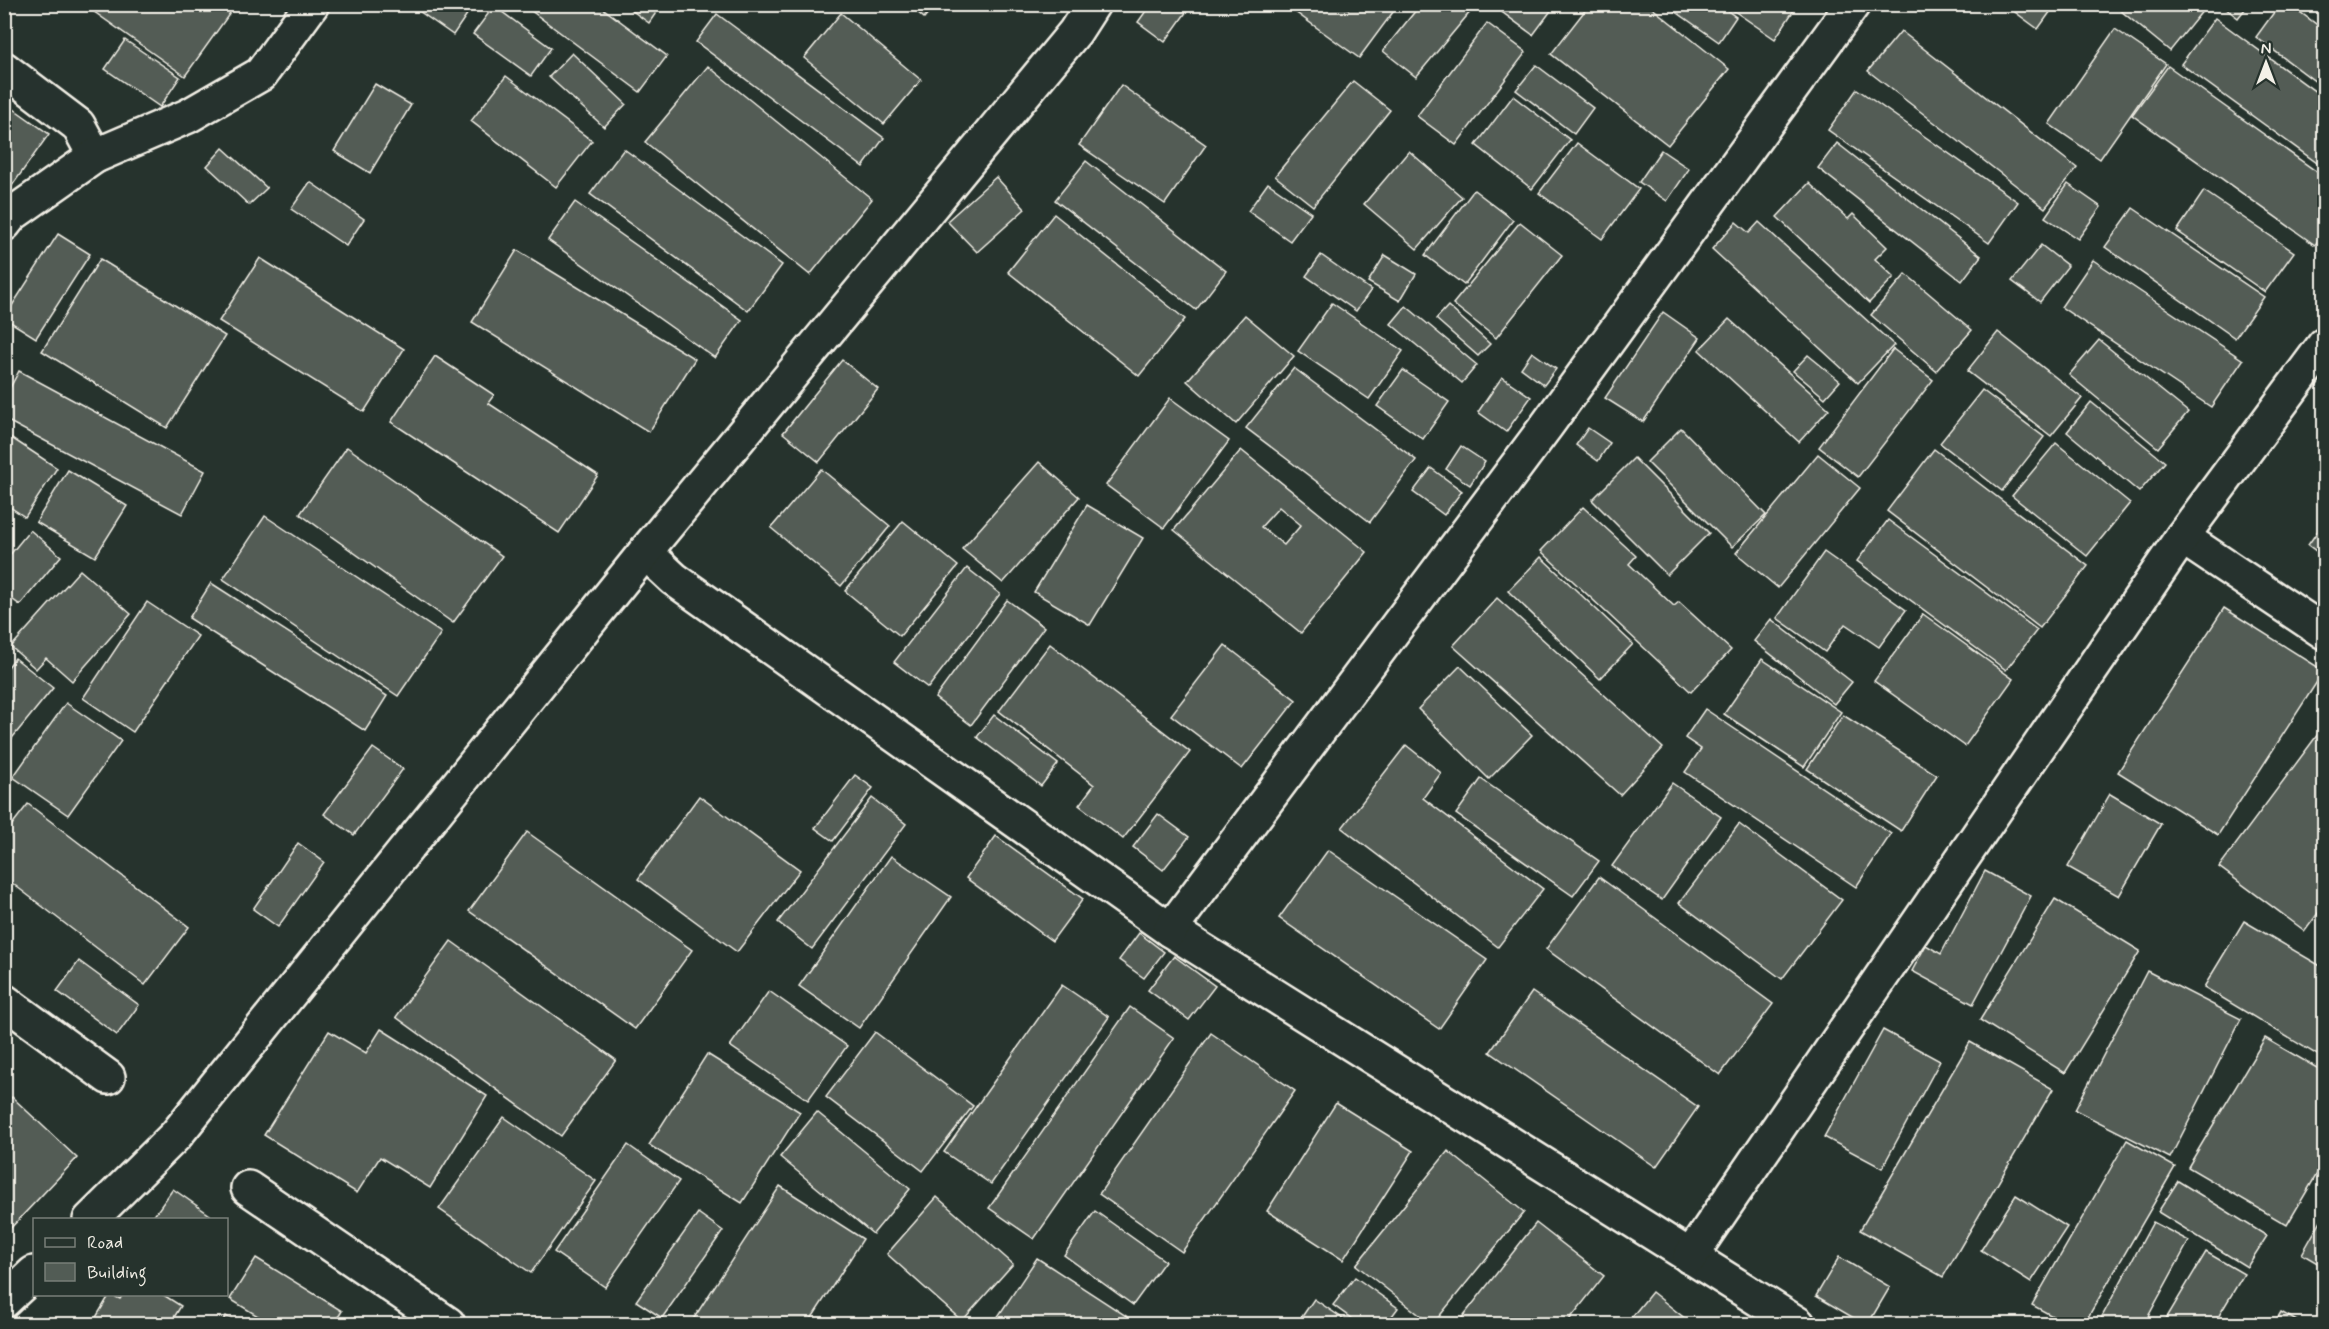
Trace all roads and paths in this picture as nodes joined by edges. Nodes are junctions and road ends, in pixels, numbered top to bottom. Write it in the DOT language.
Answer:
graph roads {
  1 [pos="312,4"];
  2 [pos="1093,4"];
  3 [pos="1853,4"];
  4 [pos="4,69"];
  5 [pos="95,156"];
  6 [pos="4,224"];
  7 [pos="2325,345"];
  8 [pos="2182,537"];
  9 [pos="645,552"];
  10 [pos="2325,632"];
  11 [pos="1170,930"];
  12 [pos="4,1001"];
  13 [pos="108,1077"];
  14 [pos="248,1188"];
  15 [pos="92,1218"];
  16 [pos="1690,1257"];
  17 [pos="33,1274"];
  18 [pos="4,1301"];
  19 [pos="448,1324"];
  20 [pos="1798,1324"];
  1 -- 5 [label="street"];
  2 -- 9 [label="street"];
  3 -- 11 [label="street"];
  4 -- 5 [label="street"];
  5 -- 6 [label="street"];
  7 -- 8 [label="street"];
  8 -- 10 [label="street"];
  8 -- 16 [label="street"];
  9 -- 11 [label="street"];
  9 -- 15 [label="street"];
  11 -- 16 [label="street"];
  12 -- 13 [label="street"];
  14 -- 19 [label="street"];
  16 -- 20 [label="street"];
  17 -- 18 [label="street"];
}
